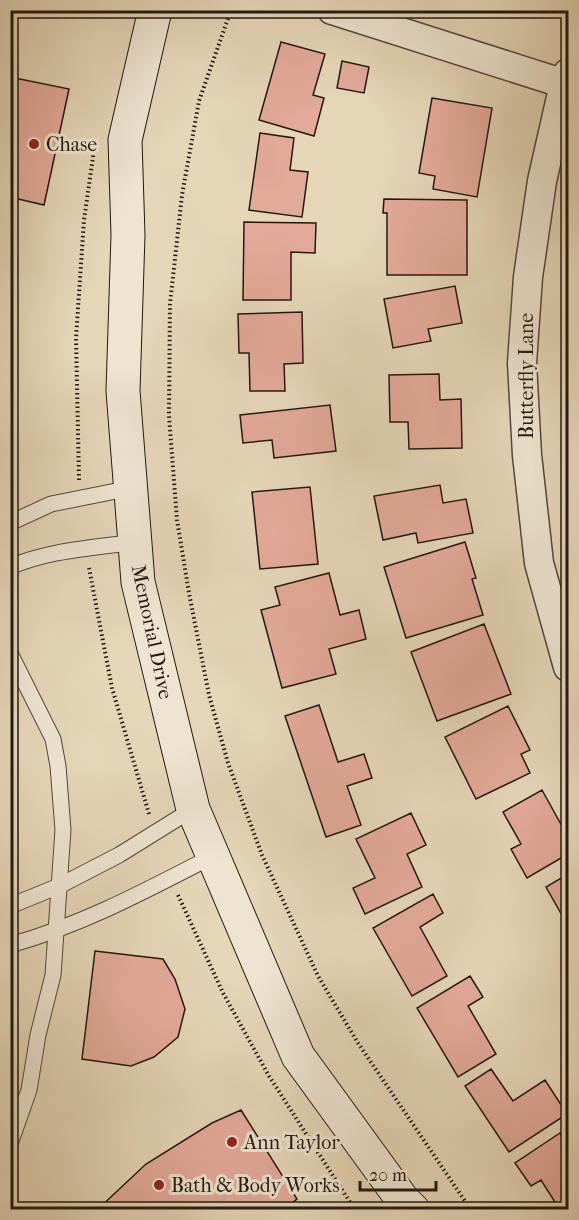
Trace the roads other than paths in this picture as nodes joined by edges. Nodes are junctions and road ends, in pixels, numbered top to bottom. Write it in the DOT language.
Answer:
graph roads {
  1 [pos="155,10"];
  2 [pos="332,10"];
  3 [pos="567,81"];
  4 [pos="131,489"];
  5 [pos="10,523"];
  6 [pos="135,542"];
  7 [pos="10,567"];
  8 [pos="10,653"];
  9 [pos="568,667"];
  10 [pos="193,809"];
  11 [pos="213,856"];
  12 [pos="59,886"];
  13 [pos="10,906"];
  14 [pos="55,931"];
  15 [pos="10,945"];
  16 [pos="10,1144"];
  17 [pos="407,1206"];
  1 -- 4 [label="main road, Memorial Drive"];
  2 -- 3 [label="street"];
  3 -- 9 [label="street, Butterfly Lane"];
  4 -- 5 [label="lane"];
  4 -- 6 [label="main road, Memorial Drive"];
  6 -- 7 [label="lane"];
  6 -- 10 [label="main road, Memorial Drive"];
  8 -- 12 [label="lane"];
  10 -- 11 [label="main road, Memorial Drive"];
  10 -- 12 [label="lane"];
  11 -- 14 [label="lane"];
  11 -- 17 [label="main road, Memorial Drive"];
  12 -- 13 [label="lane"];
  12 -- 14 [label="lane"];
  14 -- 15 [label="lane"];
  14 -- 16 [label="lane"];
}
